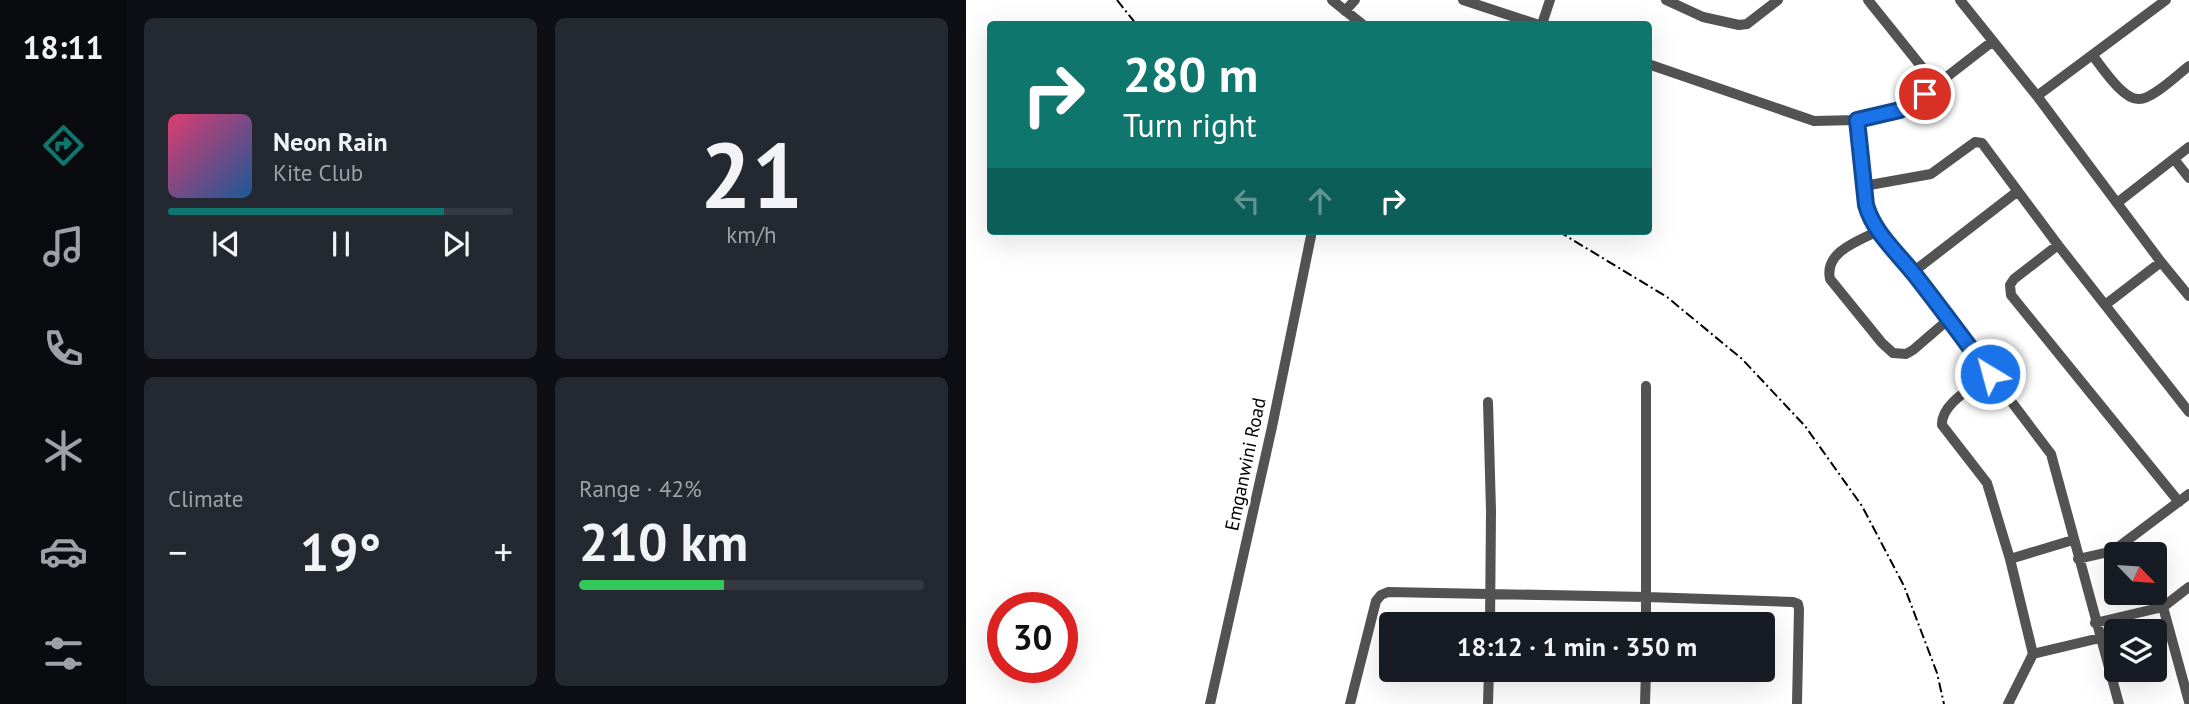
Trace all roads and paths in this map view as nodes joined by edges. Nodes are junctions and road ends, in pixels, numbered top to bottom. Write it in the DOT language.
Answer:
graph roads {
  1 [pos="1332,0"];
  2 [pos="1354,0"];
  3 [pos="1463,0"];
  4 [pos="1550,0"];
  5 [pos="1778,0"];
  6 [pos="1868,0"];
  7 [pos="1960,0"];
  8 [pos="2166,0"];
  9 [pos="1671,1"];
  10 [pos="1345,11"];
  11 [pos="1358,21"];
  12 [pos="1527,21"];
  13 [pos="1543,21"];
  14 [pos="1993,41"];
  15 [pos="2092,56"];
  16 [pos="1652,65"];
  17 [pos="2189,66"];
  18 [pos="1937,86"];
  19 [pos="2037,96"];
  20 [pos="1857,120"];
  21 [pos="2189,147"];
  22 [pos="2174,159"];
  23 [pos="2189,178"];
  24 [pos="1864,186"];
  25 [pos="2018,191"];
  26 [pos="2117,203"];
  27 [pos="1878,231"];
  28 [pos="1311,235"];
  29 [pos="2058,244"];
  30 [pos="2161,262"];
  31 [pos="1913,272"];
  32 [pos="2189,296"];
  33 [pos="2105,305"];
  34 [pos="1949,319"];
  35 [pos="1990,374"];
  36 [pos="1646,386"];
  37 [pos="1488,402"];
  38 [pos="2189,412"];
  39 [pos="2189,494"];
  40 [pos="2179,502"];
  41 [pos="2073,540"];
  42 [pos="2010,559"];
  43 [pos="2078,559"];
  44 [pos="2189,587"];
  45 [pos="1491,594"];
  46 [pos="1647,597"];
  47 [pos="2163,607"];
  48 [pos="1490,612"];
  49 [pos="1646,612"];
  50 [pos="2095,623"];
  51 [pos="2100,638"];
  52 [pos="2033,654"];
  53 [pos="2185,674"];
  54 [pos="1489,682"];
  55 [pos="1646,682"];
  56 [pos="2189,702"];
  57 [pos="1210,704"];
  58 [pos="1350,704"];
  59 [pos="1488,704"];
  60 [pos="1645,704"];
  61 [pos="1797,704"];
  62 [pos="2008,704"];
  63 [pos="2119,704"];
  1 -- 10 [label="street"];
  2 -- 10 [label="street"];
  3 -- 12 [label="street"];
  4 -- 13 [label="street"];
  5 -- 9 [label="street"];
  6 -- 18 [label="street"];
  7 -- 14 [label="street"];
  8 -- 15 [label="street"];
  10 -- 11 [label="street"];
  14 -- 18 [label="street"];
  14 -- 19 [label="street"];
  15 -- 17 [label="street"];
  15 -- 19 [label="street"];
  16 -- 20 [label="street"];
  18 -- 20 [label="street"];
  19 -- 26 [label="street"];
  20 -- 24 [label="street"];
  21 -- 22 [label="street"];
  22 -- 23 [label="street"];
  22 -- 26 [label="street"];
  24 -- 25 [label="street"];
  24 -- 27 [label="street"];
  25 -- 29 [label="street"];
  25 -- 31 [label="street"];
  26 -- 30 [label="street"];
  27 -- 31 [label="street"];
  27 -- 34 [label="street"];
  28 -- 57 [label="street, Emganwini Road"];
  29 -- 33 [label="street"];
  29 -- 40 [label="street"];
  30 -- 32 [label="street"];
  30 -- 33 [label="street"];
  31 -- 34 [label="street"];
  33 -- 38 [label="street"];
  34 -- 35 [label="street"];
  35 -- 41 [label="street"];
  35 -- 42 [label="street"];
  36 -- 46 [label="street"];
  37 -- 45 [label="street"];
  39 -- 40 [label="street"];
  40 -- 43 [label="street"];
  41 -- 42 [label="street"];
  41 -- 43 [label="street"];
  42 -- 52 [label="street"];
  43 -- 50 [label="street"];
  44 -- 47 [label="street"];
  45 -- 46 [label="street"];
  45 -- 48 [label="street"];
  45 -- 58 [label="street"];
  46 -- 49 [label="street"];
  46 -- 61 [label="street"];
  47 -- 50 [label="street"];
  47 -- 53 [label="street"];
  50 -- 51 [label="street"];
  51 -- 52 [label="street"];
  51 -- 63 [label="street"];
  52 -- 62 [label="street"];
  53 -- 56 [label="street"];
  54 -- 59 [label="street"];
  55 -- 60 [label="street"];
}
